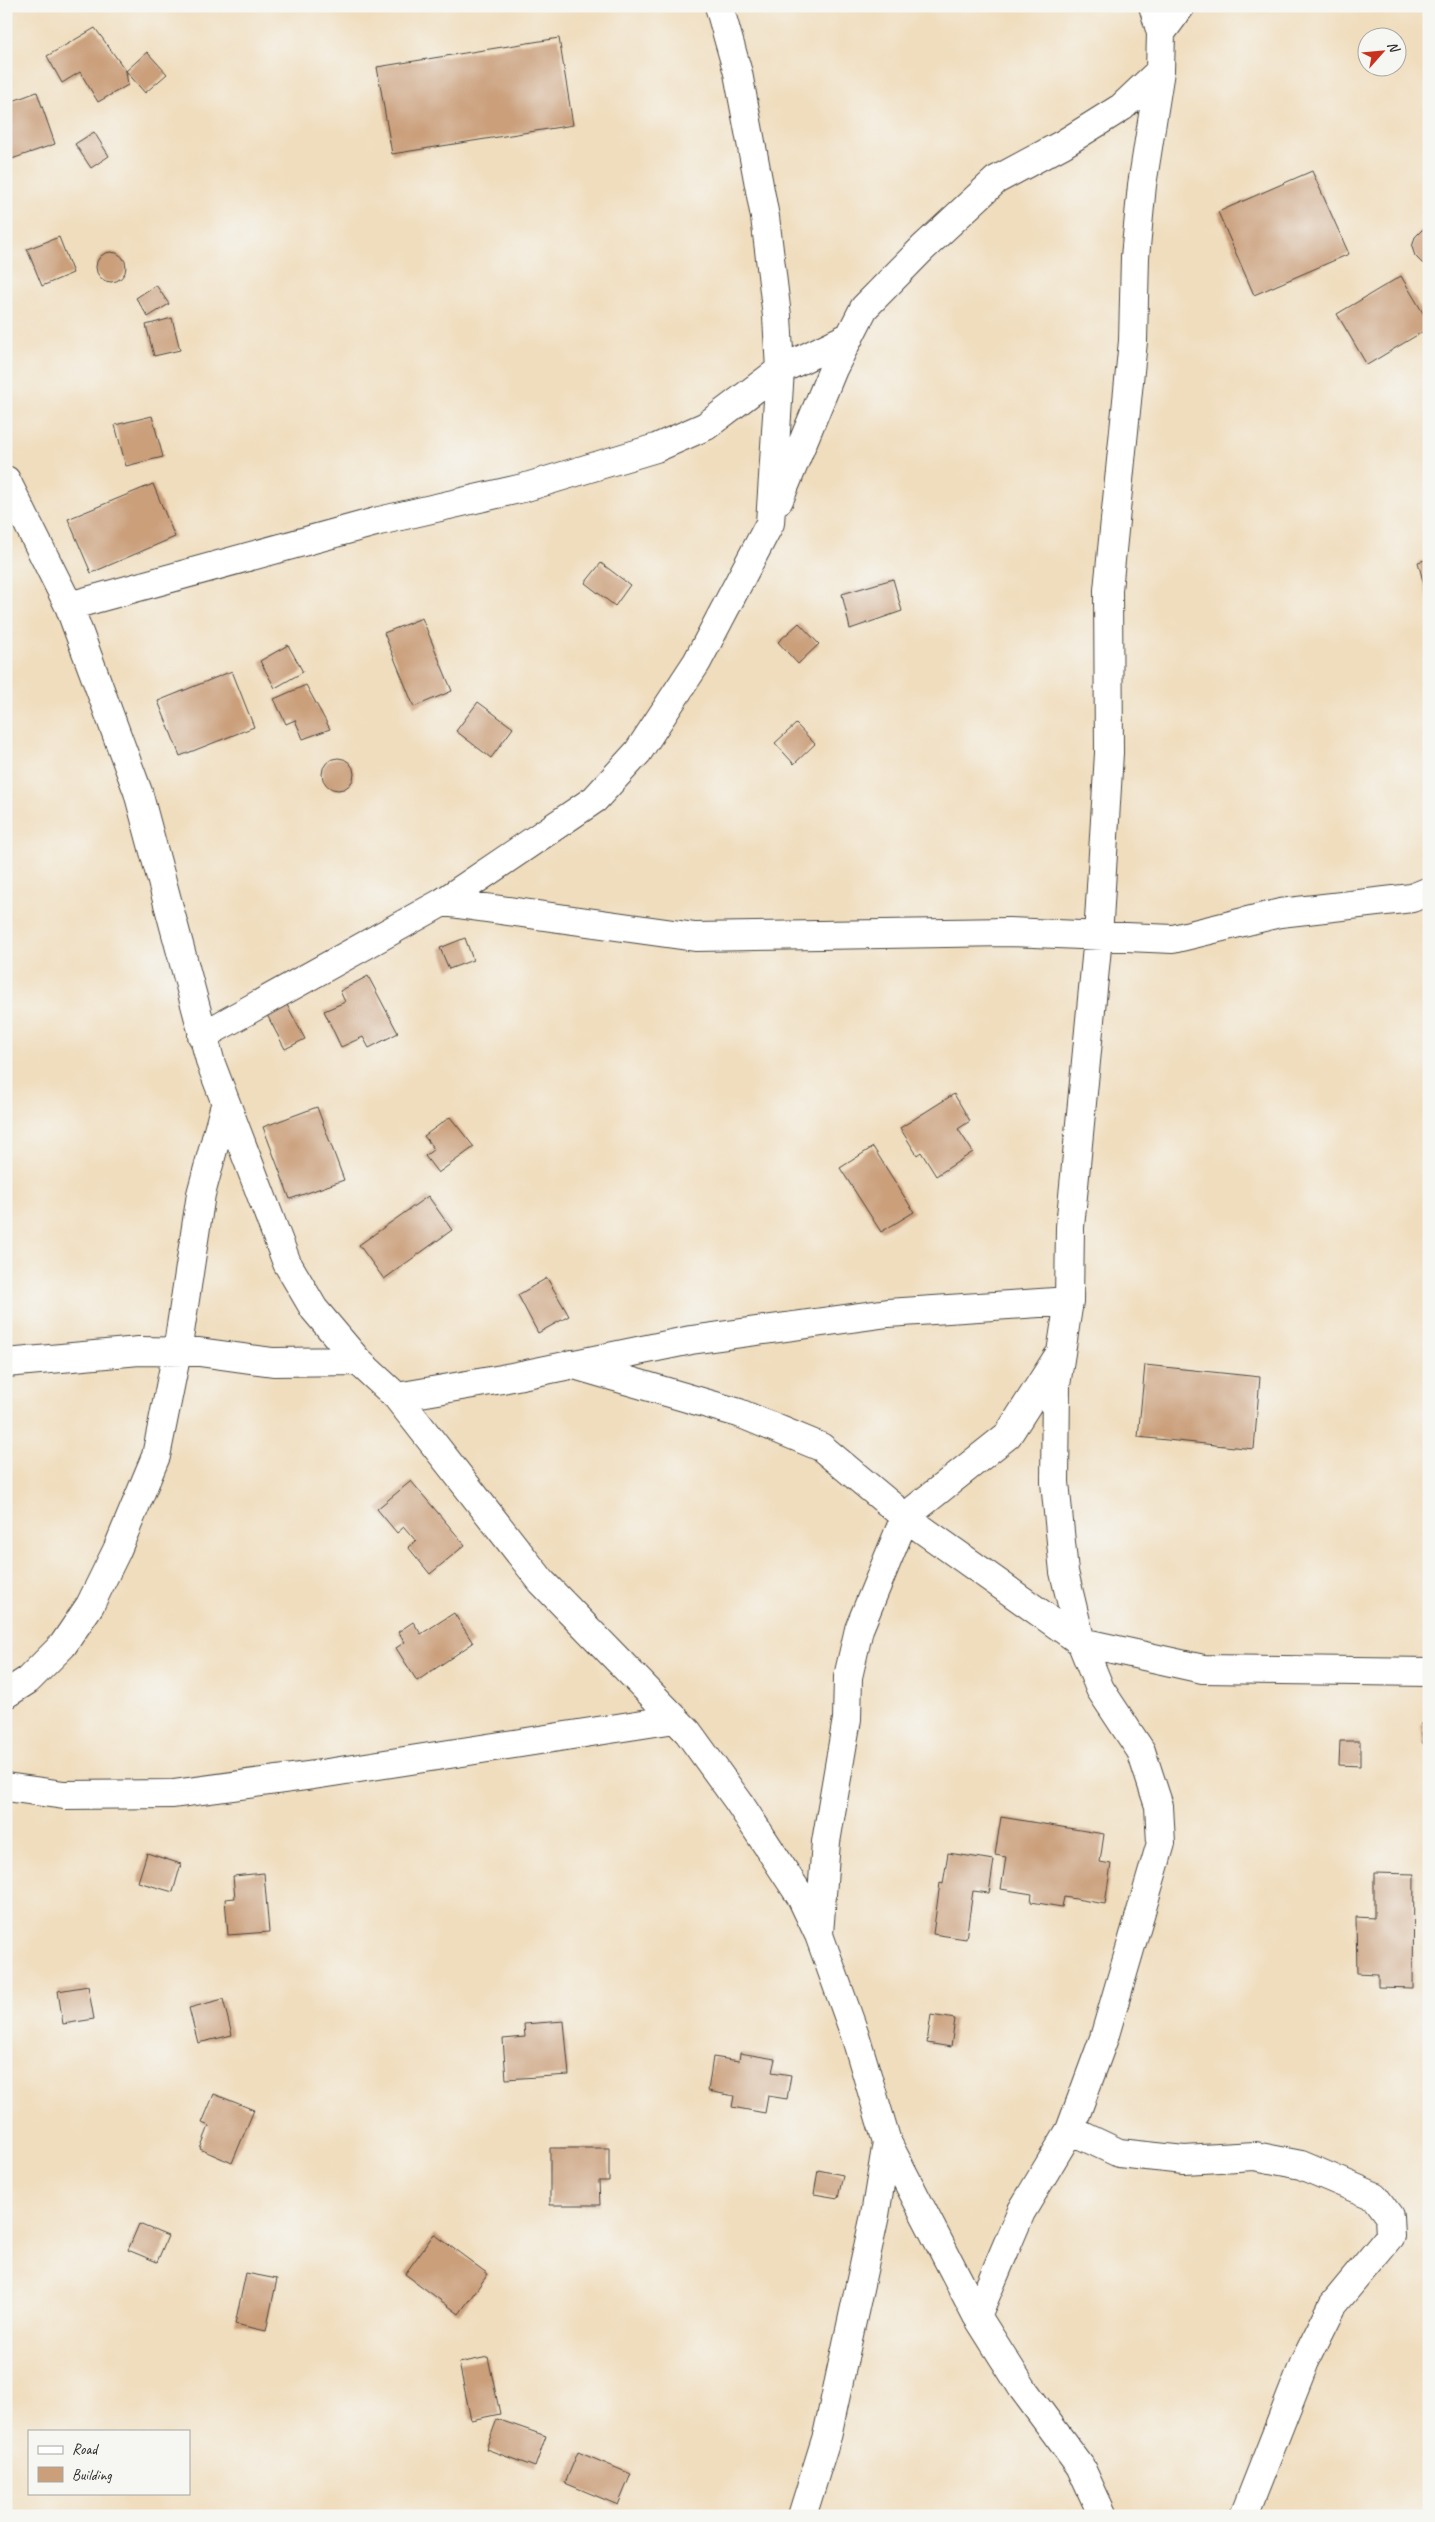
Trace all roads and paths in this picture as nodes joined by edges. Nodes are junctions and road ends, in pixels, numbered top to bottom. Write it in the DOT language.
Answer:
graph roads {
  1 [pos="719,6"];
  2 [pos="1153,6"];
  3 [pos="1181,6"];
  4 [pos="1161,33"];
  5 [pos="1160,71"];
  6 [pos="850,336"];
  7 [pos="780,370"];
  8 [pos="6,480"];
  9 [pos="770,523"];
  10 [pos="69,606"];
  11 [pos="1429,891"];
  12 [pos="443,902"];
  13 [pos="1098,938"];
  14 [pos="202,1036"];
  15 [pos="225,1105"];
  16 [pos="1069,1301"];
  17 [pos="177,1352"];
  18 [pos="1061,1352"];
  19 [pos="358,1361"];
  20 [pos="6,1363"];
  21 [pos="571,1364"];
  22 [pos="397,1397"];
  23 [pos="905,1517"];
  24 [pos="1081,1642"];
  25 [pos="1429,1672"];
  26 [pos="6,1694"];
  27 [pos="675,1719"];
  28 [pos="6,1787"];
  29 [pos="819,1935"];
  30 [pos="1070,2130"];
  31 [pos="887,2142"];
  32 [pos="978,2316"];
  33 [pos="802,2516"];
  34 [pos="1103,2516"];
  35 [pos="1244,2516"];
  1 -- 7 [label="street"];
  2 -- 4 [label="street"];
  3 -- 4 [label="street"];
  4 -- 5 [label="street"];
  5 -- 6 [label="street"];
  5 -- 13 [label="street"];
  6 -- 7 [label="street"];
  6 -- 9 [label="street"];
  7 -- 9 [label="street"];
  7 -- 10 [label="street"];
  8 -- 10 [label="street"];
  9 -- 12 [label="street"];
  10 -- 14 [label="street"];
  11 -- 13 [label="street"];
  12 -- 13 [label="street"];
  12 -- 14 [label="street"];
  13 -- 16 [label="street"];
  14 -- 15 [label="street"];
  15 -- 17 [label="street"];
  15 -- 19 [label="street"];
  16 -- 18 [label="street"];
  16 -- 21 [label="street"];
  17 -- 19 [label="street"];
  17 -- 20 [label="street"];
  17 -- 26 [label="street"];
  18 -- 23 [label="street"];
  18 -- 24 [label="street"];
  19 -- 22 [label="street"];
  21 -- 22 [label="street"];
  21 -- 23 [label="street"];
  22 -- 27 [label="street"];
  23 -- 24 [label="street"];
  23 -- 29 [label="street"];
  24 -- 25 [label="street"];
  24 -- 30 [label="street"];
  27 -- 28 [label="street"];
  27 -- 29 [label="street"];
  29 -- 31 [label="street"];
  30 -- 32 [label="street"];
  30 -- 35 [label="street"];
  31 -- 32 [label="street"];
  31 -- 33 [label="street"];
  32 -- 34 [label="street"];
}
